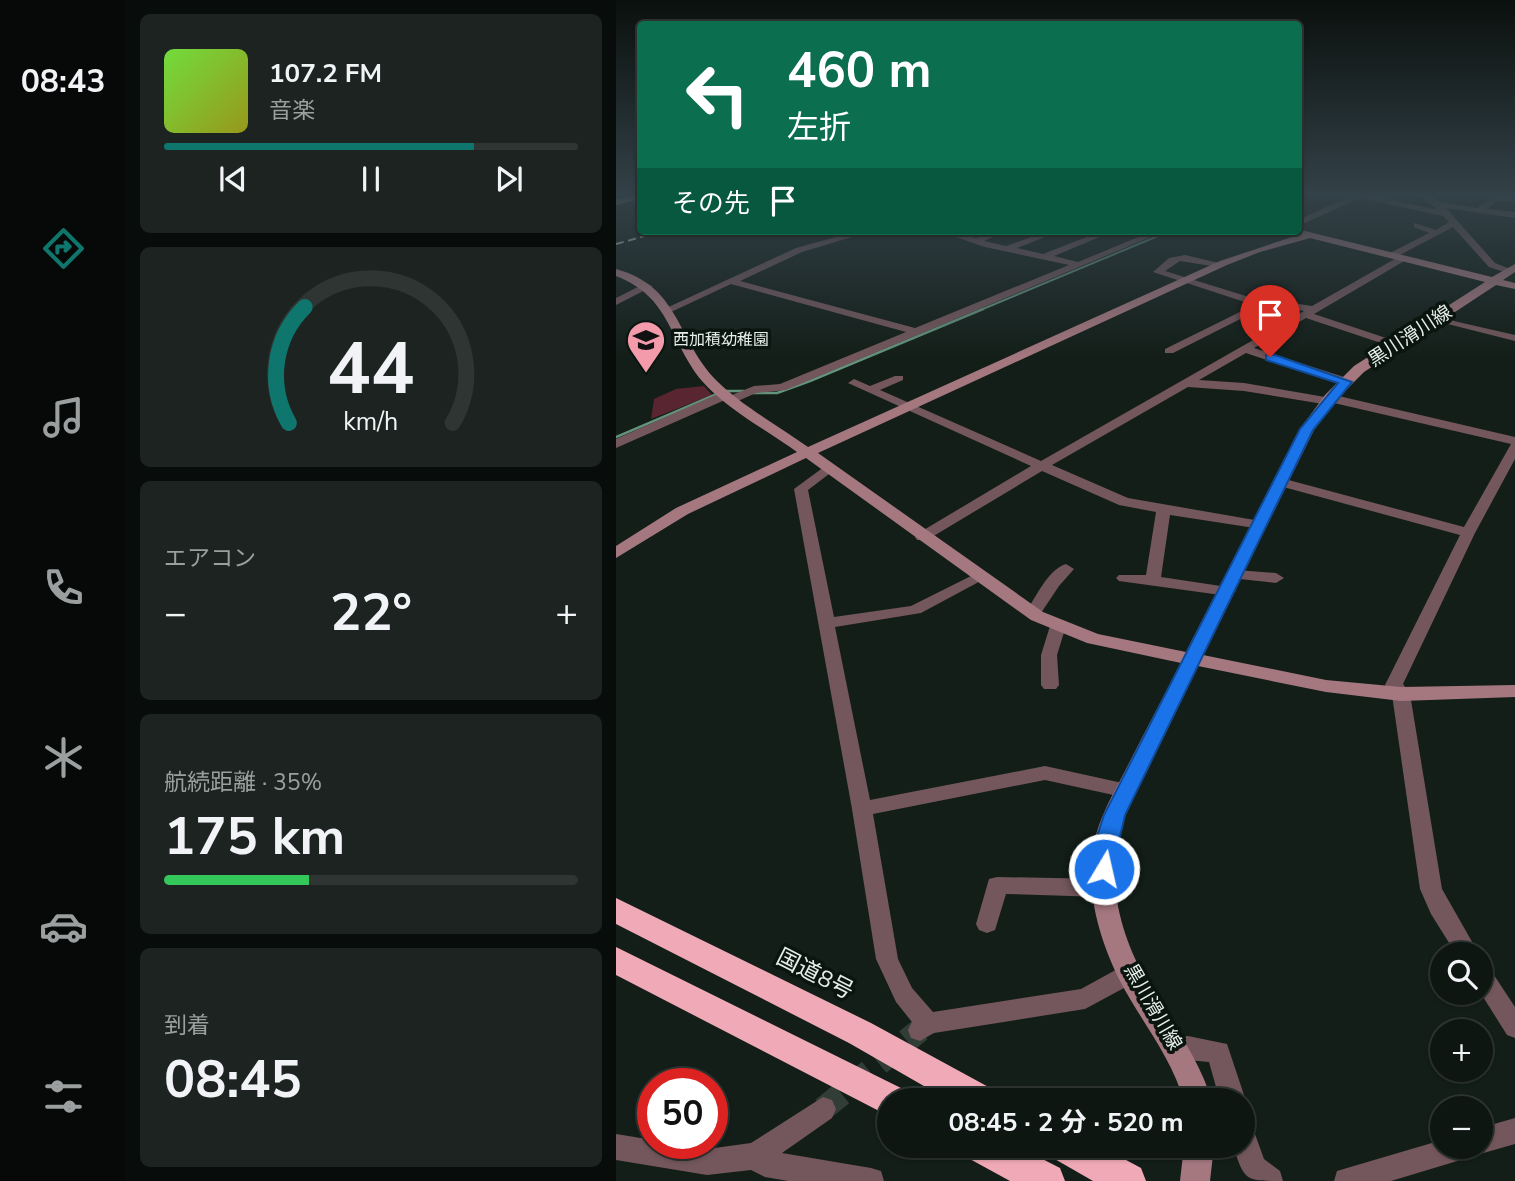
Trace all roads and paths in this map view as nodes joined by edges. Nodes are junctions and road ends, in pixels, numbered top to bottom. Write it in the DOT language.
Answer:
graph roads {
  1 [pos="802,249"];
  2 [pos="1007,249"];
  3 [pos="1063,249"];
  4 [pos="1118,249"];
  5 [pos="1255,249"];
  6 [pos="1367,249"];
  7 [pos="1410,249"];
  8 [pos="1478,249"];
  9 [pos="1043,257"];
  10 [pos="1398,257"];
  11 [pos="1218,264"];
  12 [pos="1080,265"];
  13 [pos="616,272"];
  14 [pos="1507,273"];
  15 [pos="730,281"];
  16 [pos="1185,281"];
  17 [pos="648,286"];
  18 [pos="1515,286"];
  19 [pos="616,302"];
  20 [pos="1262,304"];
  21 [pos="667,310"];
  22 [pos="1309,312"];
  23 [pos="1436,318"];
  24 [pos="917,332"];
  25 [pos="1515,338"];
  26 [pos="1394,344"];
  27 [pos="1245,349"];
  28 [pos="1169,351"];
  29 [pos="899,378"];
  30 [pos="1346,382"];
  31 [pos="854,383"];
  32 [pos="1188,383"];
  33 [pos="871,390"];
  34 [pos="728,398"];
  35 [pos="1329,399"];
  36 [pos="908,407"];
  37 [pos="1515,441"];
  38 [pos="616,444"];
  39 [pos="1515,447"];
  40 [pos="806,452"];
  41 [pos="1041,466"];
  42 [pos="828,468"];
  43 [pos="1281,482"];
  44 [pos="1164,510"];
  45 [pos="1261,525"];
  46 [pos="1468,533"];
  47 [pos="922,537"];
  48 [pos="616,553"];
  49 [pos="1066,569"];
  50 [pos="980,577"];
  51 [pos="1276,578"];
  52 [pos="1124,579"];
  53 [pos="1153,580"];
  54 [pos="1231,583"];
  55 [pos="1033,613"];
  56 [pos="827,623"];
  57 [pos="1058,626"];
  58 [pos="1192,658"];
  59 [pos="1051,685"];
  60 [pos="1515,691"];
  61 [pos="1401,694"];
  62 [pos="1127,791"];
  63 [pos="862,809"];
  64 [pos="1103,887"];
  65 [pos="616,911"];
  66 [pos="987,924"];
  67 [pos="1460,942"];
  68 [pos="616,960"];
  69 [pos="1129,974"];
  70 [pos="1493,993"];
  71 [pos="1515,1027"];
  72 [pos="1177,1048"];
  73 [pos="959,1088"];
  74 [pos="1195,1088"];
  75 [pos="1229,1088"];
  76 [pos="877,1093"];
  77 [pos="823,1109"];
  78 [pos="1515,1131"];
  79 [pos="1493,1137"];
  80 [pos="616,1147"];
  81 [pos="756,1156"];
  82 [pos="1430,1156"];
  83 [pos="1003,1158"];
  84 [pos="1087,1158"];
  85 [pos="1198,1158"];
  86 [pos="1250,1158"];
  87 [pos="871,1181"];
  88 [pos="1047,1181"];
  89 [pos="1128,1181"];
  90 [pos="1195,1181"];
  91 [pos="1270,1181"];
  92 [pos="1347,1181"];
  1 -- 15 [label="street"];
  2 -- 9 [label="street"];
  3 -- 9 [label="street"];
  4 -- 12 [label="street"];
  5 -- 11 [label="street"];
  6 -- 10 [label="street"];
  7 -- 10 [label="street"];
  8 -- 14 [label="street"];
  9 -- 12 [label="street"];
  10 -- 14 [label="street"];
  10 -- 22 [label="street"];
  11 -- 16 [label="street"];
  11 -- 16 [label="street"];
  12 -- 24 [label="street"];
  13 -- 17 [label="street"];
  14 -- 18 [label="street"];
  14 -- 23 [label="street, 黒川滑川線"];
  15 -- 21 [label="street"];
  15 -- 24 [label="street"];
  16 -- 20 [label="street"];
  16 -- 36 [label="street"];
  17 -- 19 [label="street"];
  17 -- 21 [label="street"];
  20 -- 22 [label="street"];
  20 -- 28 [label="street"];
  21 -- 34 [label="street"];
  22 -- 26 [label="street"];
  22 -- 27 [label="street"];
  23 -- 25 [label="street"];
  23 -- 26 [label="street, 黒川滑川線"];
  24 -- 34 [label="street"];
  26 -- 30 [label="street, 黒川滑川線"];
  27 -- 30 [label="street"];
  27 -- 32 [label="street"];
  29 -- 33 [label="street"];
  30 -- 35 [label="street, 黒川滑川線"];
  31 -- 33 [label="street"];
  32 -- 35 [label="street"];
  32 -- 41 [label="street"];
  33 -- 36 [label="street"];
  34 -- 38 [label="street"];
  34 -- 40 [label="street"];
  35 -- 37 [label="street"];
  35 -- 43 [label="street, 黒川滑川線"];
  36 -- 40 [label="street"];
  36 -- 41 [label="street"];
  39 -- 46 [label="street"];
  40 -- 42 [label="street"];
  40 -- 48 [label="street"];
  41 -- 44 [label="street"];
  41 -- 47 [label="street"];
  42 -- 47 [label="street"];
  42 -- 56 [label="street"];
  43 -- 45 [label="street, 黒川滑川線"];
  43 -- 46 [label="street"];
  44 -- 45 [label="street"];
  44 -- 53 [label="street"];
  45 -- 54 [label="street, 黒川滑川線"];
  46 -- 61 [label="street"];
  47 -- 50 [label="street"];
  49 -- 55 [label="street"];
  50 -- 55 [label="street"];
  50 -- 56 [label="street"];
  51 -- 54 [label="street"];
  52 -- 53 [label="street"];
  53 -- 54 [label="street"];
  54 -- 58 [label="street, 黒川滑川線"];
  55 -- 57 [label="street"];
  56 -- 63 [label="street"];
  57 -- 58 [label="street"];
  57 -- 59 [label="street"];
  58 -- 61 [label="street"];
  58 -- 62 [label="street, 黒川滑川線"];
  60 -- 61 [label="street"];
  61 -- 67 [label="street"];
  62 -- 63 [label="street"];
  62 -- 64 [label="street, 黒川滑川線"];
  63 -- 69 [label="street"];
  64 -- 66 [label="street"];
  64 -- 69 [label="street, 黒川滑川線"];
  65 -- 73 [label="highway, 国道8号"];
  68 -- 76 [label="highway"];
  69 -- 72 [label="street, 黒川滑川線"];
  70 -- 71 [label="street"];
  72 -- 74 [label="street, 黒川滑川線"];
  72 -- 75 [label="street"];
  77 -- 81 [label="street"];
  78 -- 79 [label="street"];
  80 -- 81 [label="street"];
  81 -- 87 [label="street"];
  82 -- 92 [label="street"];
  83 -- 88 [label="highway"];
  84 -- 89 [label="highway"];
  85 -- 90 [label="street"];
  86 -- 91 [label="street"];
}
